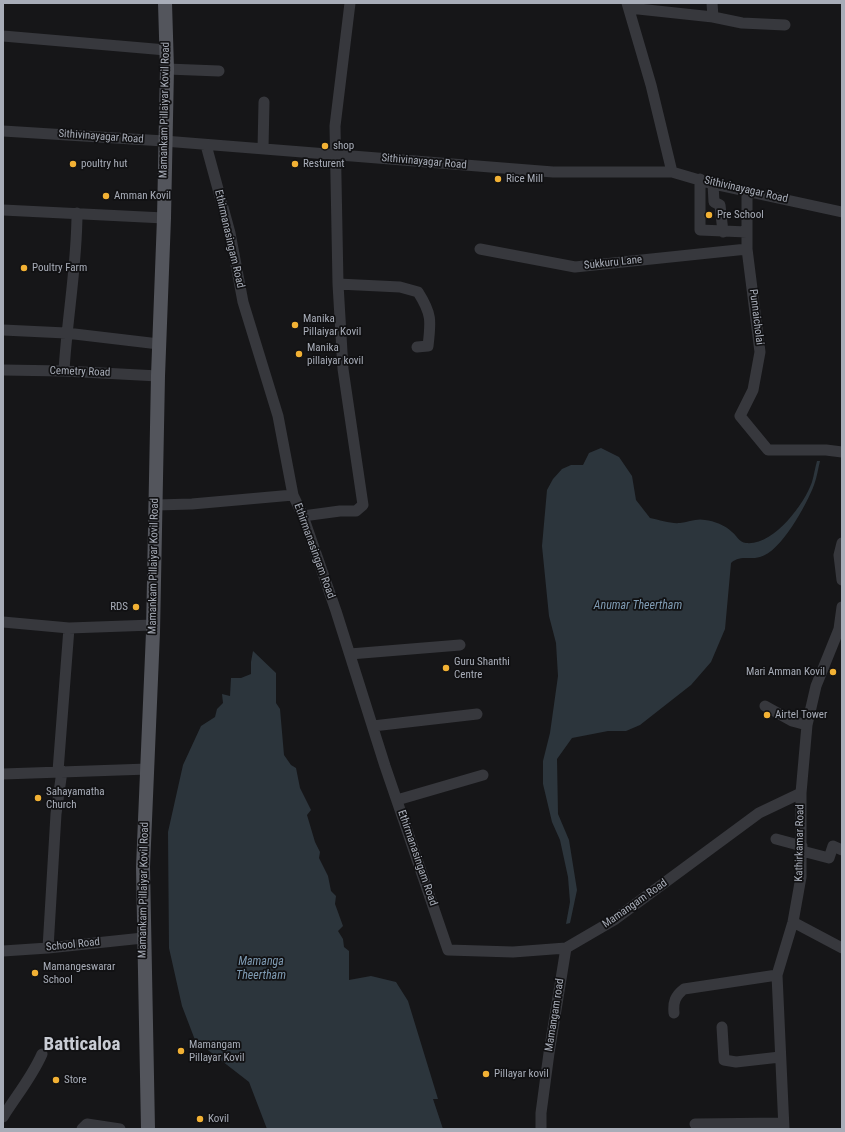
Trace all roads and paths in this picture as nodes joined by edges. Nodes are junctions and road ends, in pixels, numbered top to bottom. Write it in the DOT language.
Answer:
graph roads {
  1 [pos="165,3"];
  2 [pos="350,3"];
  3 [pos="712,3"];
  4 [pos="628,5"];
  5 [pos="713,17"];
  6 [pos="785,25"];
  7 [pos="3,36"];
  8 [pos="166,50"];
  9 [pos="167,69"];
  10 [pos="219,72"];
  11 [pos="264,102"];
  12 [pos="3,131"];
  13 [pos="164,141"];
  14 [pos="206,144"];
  15 [pos="263,149"];
  16 [pos="336,156"];
  17 [pos="672,172"];
  18 [pos="700,180"];
  19 [pos="714,184"];
  20 [pos="747,192"];
  21 [pos="3,210"];
  22 [pos="842,212"];
  23 [pos="77,213"];
  24 [pos="164,218"];
  25 [pos="723,232"];
  26 [pos="747,232"];
  27 [pos="480,249"];
  28 [pos="747,249"];
  29 [pos="338,284"];
  30 [pos="3,330"];
  31 [pos="66,333"];
  32 [pos="159,344"];
  33 [pos="417,347"];
  34 [pos="3,370"];
  35 [pos="64,371"];
  36 [pos="158,376"];
  37 [pos="842,452"];
  38 [pos="293,495"];
  39 [pos="156,505"];
  40 [pos="303,516"];
  41 [pos="842,543"];
  42 [pos="842,580"];
  43 [pos="842,607"];
  44 [pos="3,622"];
  45 [pos="153,625"];
  46 [pos="68,628"];
  47 [pos="460,645"];
  48 [pos="350,654"];
  49 [pos="765,706"];
  50 [pos="477,714"];
  51 [pos="807,725"];
  52 [pos="373,726"];
  53 [pos="148,769"];
  54 [pos="60,771"];
  55 [pos="3,774"];
  56 [pos="483,775"];
  57 [pos="801,793"];
  58 [pos="398,800"];
  59 [pos="776,839"];
  60 [pos="802,848"];
  61 [pos="842,850"];
  62 [pos="792,922"];
  63 [pos="143,938"];
  64 [pos="48,948"];
  65 [pos="566,948"];
  66 [pos="842,948"];
  67 [pos="448,950"];
  68 [pos="3,951"];
  69 [pos="777,975"];
  70 [pos="674,1013"];
  71 [pos="722,1027"];
  72 [pos="42,1054"];
  73 [pos="780,1057"];
  74 [pos="3,1117"];
  75 [pos="695,1124"];
  76 [pos="784,1126"];
  77 [pos="82,1129"];
  78 [pos="120,1129"];
  79 [pos="148,1129"];
  80 [pos="541,1129"];
  1 -- 8 [label="main road, Mamankam Pillaiyar Kovil Road"];
  2 -- 16 [label="street"];
  3 -- 5 [label="street"];
  4 -- 5 [label="street"];
  4 -- 17 [label="street"];
  5 -- 6 [label="street"];
  7 -- 8 [label="street"];
  8 -- 9 [label="main road, Mamankam Pillaiyar Kovil Road"];
  9 -- 10 [label="street"];
  9 -- 13 [label="main road, Mamankam Pillaiyar Kovil Road"];
  11 -- 15 [label="street"];
  12 -- 13 [label="street, Sithivinayagar Road"];
  13 -- 14 [label="street, Sithivinayagar Road"];
  13 -- 24 [label="main road, Mamankam Pillaiyar Kovil Road"];
  14 -- 15 [label="street, Sithivinayagar Road"];
  14 -- 38 [label="street, Ethirmanasingam Road"];
  15 -- 16 [label="street, Sithivinayagar Road"];
  16 -- 17 [label="street, Sithivinayagar Road"];
  16 -- 29 [label="street"];
  17 -- 18 [label="street, Sithivinayagar Road"];
  18 -- 19 [label="street, Sithivinayagar Road"];
  18 -- 25 [label="street"];
  19 -- 20 [label="street, Sithivinayagar Road"];
  19 -- 25 [label="street"];
  20 -- 22 [label="street, Sithivinayagar Road"];
  20 -- 26 [label="street, Punnaicholai"];
  21 -- 23 [label="street"];
  23 -- 24 [label="street"];
  23 -- 31 [label="street"];
  24 -- 32 [label="main road, Mamankam Pillaiyar Kovil Road"];
  25 -- 26 [label="street"];
  26 -- 28 [label="street, Punnaicholai"];
  27 -- 28 [label="street, Sukkuru Lane"];
  28 -- 37 [label="street, Punnaicholai"];
  29 -- 33 [label="street"];
  29 -- 40 [label="street"];
  30 -- 31 [label="street"];
  31 -- 32 [label="street"];
  31 -- 35 [label="street"];
  32 -- 36 [label="main road, Mamankam Pillaiyar Kovil Road"];
  34 -- 35 [label="street, Cemetry Road"];
  35 -- 36 [label="street, Cemetry Road"];
  36 -- 39 [label="main road, Mamankam Pillaiyar Kovil Road"];
  38 -- 39 [label="street"];
  38 -- 40 [label="street, Ethirmanasingam Road"];
  39 -- 45 [label="main road, Mamankam Pillaiyar Kovil Road"];
  40 -- 48 [label="street, Ethirmanasingam Road"];
  41 -- 42 [label="street"];
  43 -- 51 [label="street, Kathirkamar Road"];
  44 -- 46 [label="street"];
  45 -- 46 [label="street"];
  45 -- 53 [label="main road, Mamankam Pillaiyar Kovil Road"];
  46 -- 54 [label="street"];
  47 -- 48 [label="street"];
  48 -- 52 [label="street, Ethirmanasingam Road"];
  49 -- 51 [label="street"];
  50 -- 52 [label="street"];
  51 -- 57 [label="street, Kathirkamar Road"];
  52 -- 58 [label="street, Ethirmanasingam Road"];
  53 -- 54 [label="street"];
  53 -- 63 [label="main road, Mamankam Pillaiyar Kovil Road"];
  54 -- 55 [label="street"];
  54 -- 64 [label="street"];
  56 -- 58 [label="street"];
  57 -- 60 [label="street, Kathirkamar Road"];
  57 -- 65 [label="street, Mamangam Road"];
  58 -- 67 [label="street, Ethirmanasingam Road"];
  59 -- 60 [label="street"];
  60 -- 61 [label="street"];
  60 -- 62 [label="street, Kathirkamar Road"];
  62 -- 66 [label="street"];
  62 -- 69 [label="street, Kathirkamar Road"];
  63 -- 64 [label="street, School Road"];
  63 -- 79 [label="main road, Mamankam Pillaiyar Kovil Road"];
  64 -- 68 [label="street, School Road"];
  65 -- 67 [label="street, Mamangam Road"];
  65 -- 80 [label="street, Mamangam road"];
  69 -- 70 [label="street"];
  69 -- 73 [label="street, Kathirkamar Road"];
  71 -- 73 [label="street"];
  72 -- 74 [label="street"];
  73 -- 76 [label="street, Kathirkamar Road"];
  75 -- 76 [label="street"];
  77 -- 78 [label="street"];
}
